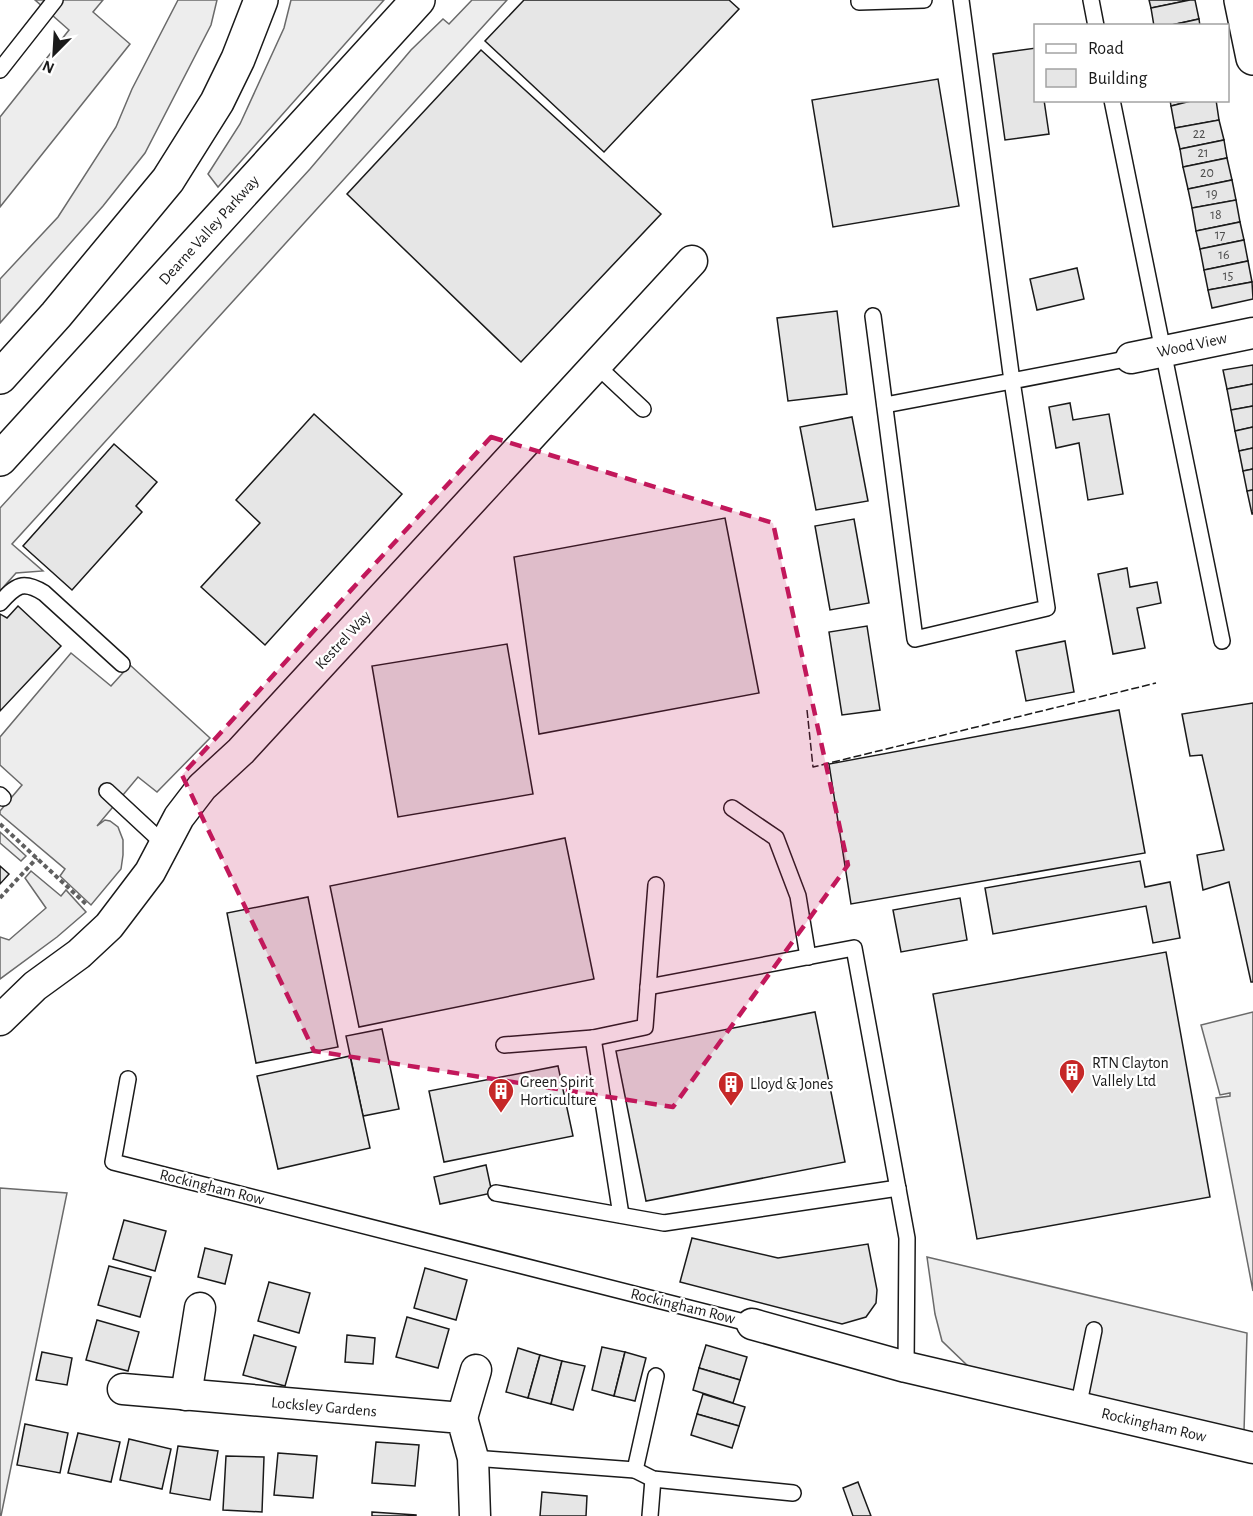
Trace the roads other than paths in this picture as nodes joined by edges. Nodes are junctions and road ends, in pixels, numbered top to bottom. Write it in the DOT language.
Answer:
graph roads {
  1 [pos="55,0"];
  2 [pos="261,0"];
  3 [pos="418,0"];
  4 [pos="859,0"];
  5 [pos="924,0"];
  6 [pos="960,0"];
  7 [pos="1091,0"];
  8 [pos="1240,0"];
  9 [pos="1096,24"];
  10 [pos="1253,58"];
  11 [pos="0,70"];
  12 [pos="1112,102"];
  13 [pos="692,261"];
  14 [pos="873,316"];
  15 [pos="1253,333"];
  16 [pos="1163,350"];
  17 [pos="1131,358"];
  18 [pos="597,365"];
  19 [pos="0,377"];
  20 [pos="1012,381"];
  21 [pos="885,405"];
  22 [pos="643,409"];
  23 [pos="0,459"];
  24 [pos="0,603"];
  25 [pos="1222,642"];
  26 [pos="122,664"];
  27 [pos="107,791"];
  28 [pos="732,808"];
  29 [pos="164,844"];
  30 [pos="656,885"];
  31 [pos="808,957"];
  32 [pos="648,987"];
  33 [pos="0,1020"];
  34 [pos="593,1038"];
  35 [pos="504,1045"];
  36 [pos="128,1079"];
  37 [pos="898,1188"];
  38 [pos="496,1193"];
  39 [pos="621,1215"];
  40 [pos="200,1308"];
  41 [pos="752,1324"];
  42 [pos="1094,1330"];
  43 [pos="906,1367"];
  44 [pos="476,1370"];
  45 [pos="656,1376"];
  46 [pos="123,1389"];
  47 [pos="186,1395"];
  48 [pos="1078,1408"];
  49 [pos="462,1418"];
  50 [pos="1253,1448"];
  51 [pos="473,1458"];
  52 [pos="635,1470"];
  53 [pos="653,1479"];
  54 [pos="793,1493"];
  55 [pos="475,1516"];
  56 [pos="650,1516"];
  1 -- 11 [label="lane"];
  2 -- 19 [label="highway"];
  3 -- 23 [label="highway, Dearne Valley Parkway"];
  4 -- 5 [label="lane"];
  6 -- 20 [label="lane"];
  7 -- 9 [label="lane"];
  8 -- 10 [label="highway"];
  12 -- 16 [label="lane"];
  13 -- 18 [label="street, Kestrel Way"];
  14 -- 21 [label="lane"];
  15 -- 16 [label="street, Wood View"];
  16 -- 17 [label="street, Wood View"];
  16 -- 25 [label="lane"];
  17 -- 20 [label="lane"];
  18 -- 22 [label="lane"];
  18 -- 29 [label="street, Kestrel Way"];
  20 -- 21 [label="lane"];
  20 -- 21 [label="lane"];
  24 -- 26 [label="lane"];
  27 -- 29 [label="lane"];
  28 -- 31 [label="lane"];
  29 -- 33 [label="street, Kestrel Way"];
  30 -- 32 [label="lane"];
  31 -- 32 [label="lane"];
  31 -- 37 [label="lane"];
  32 -- 34 [label="lane"];
  34 -- 35 [label="lane"];
  34 -- 39 [label="lane"];
  36 -- 41 [label="lane, Rockingham Row"];
  37 -- 39 [label="lane"];
  37 -- 43 [label="lane"];
  38 -- 39 [label="lane"];
  40 -- 47 [label="street"];
  41 -- 43 [label="street, Rockingham Row"];
  42 -- 48 [label="lane"];
  43 -- 48 [label="street, Rockingham Row"];
  44 -- 49 [label="street"];
  45 -- 52 [label="lane"];
  46 -- 47 [label="street, Locksley Gardens"];
  47 -- 49 [label="street, Locksley Gardens"];
  48 -- 50 [label="street, Rockingham Row"];
  49 -- 51 [label="street"];
  51 -- 52 [label="lane"];
  51 -- 55 [label="street"];
  52 -- 53 [label="lane"];
  53 -- 54 [label="lane"];
  53 -- 56 [label="lane"];
}
